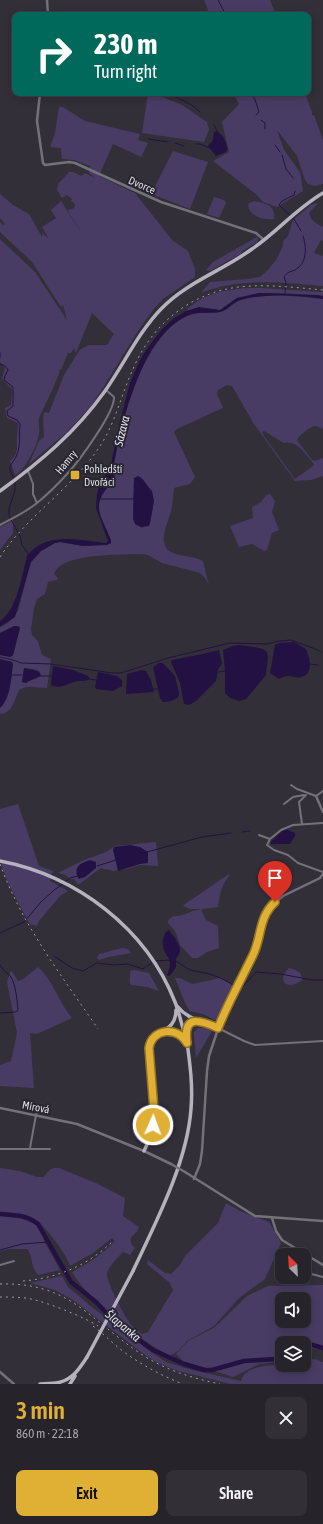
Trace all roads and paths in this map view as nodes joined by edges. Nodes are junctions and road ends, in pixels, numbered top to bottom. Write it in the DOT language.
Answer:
graph roads {
  1 [pos="47,0"];
  2 [pos="48,12"];
  3 [pos="40,96"];
  4 [pos="323,193"];
  5 [pos="264,240"];
  6 [pos="106,390"];
  7 [pos="28,470"];
  8 [pos="0,491"];
  9 [pos="37,503"];
  10 [pos="0,525"];
  11 [pos="291,785"];
  12 [pos="323,791"];
  13 [pos="309,794"];
  14 [pos="306,795"];
  15 [pos="316,796"];
  16 [pos="284,804"];
  17 [pos="323,812"];
  18 [pos="302,824"];
  19 [pos="323,824"];
  20 [pos="258,835"];
  21 [pos="270,839"];
  22 [pos="0,861"];
  23 [pos="323,873"];
  24 [pos="176,1003"];
  25 [pos="197,1021"];
  26 [pos="218,1028"];
  27 [pos="163,1032"];
  28 [pos="323,1041"];
  29 [pos="187,1043"];
  30 [pos="47,1106"];
  31 [pos="0,1108"];
  32 [pos="36,1115"];
  33 [pos="0,1149"];
  34 [pos="30,1149"];
  35 [pos="50,1149"];
  36 [pos="144,1151"];
  37 [pos="194,1179"];
  38 [pos="272,1218"];
  39 [pos="323,1221"];
  40 [pos="14,1261"];
  41 [pos="0,1265"];
  42 [pos="323,1265"];
  43 [pos="311,1274"];
  44 [pos="323,1277"];
  45 [pos="87,1357"];
  46 [pos="0,1372"];
  47 [pos="14,1384"];
  48 [pos="40,1384"];
  49 [pos="51,1384"];
  50 [pos="70,1384"];
  1 -- 2 [label="street"];
  3 -- 5 [label="street, Dvorce"];
  4 -- 5 [label="main road"];
  5 -- 6 [label="main road"];
  6 -- 7 [label="main road"];
  6 -- 9 [label="street, Hamry"];
  7 -- 8 [label="main road"];
  7 -- 9 [label="street"];
  9 -- 10 [label="street, Hamry"];
  11 -- 13 [label="street"];
  12 -- 15 [label="street"];
  13 -- 14 [label="street"];
  13 -- 15 [label="street"];
  14 -- 16 [label="street"];
  14 -- 18 [label="street"];
  15 -- 17 [label="street"];
  18 -- 19 [label="street"];
  18 -- 21 [label="street"];
  20 -- 21 [label="street"];
  21 -- 23 [label="street"];
  22 -- 24 [label="main road"];
  23 -- 26 [label="street"];
  24 -- 25 [label="main road"];
  24 -- 27 [label="main road"];
  24 -- 29 [label="main road"];
  25 -- 26 [label="main road"];
  25 -- 29 [label="main road"];
  26 -- 28 [label="street"];
  26 -- 37 [label="street"];
  27 -- 29 [label="main road"];
  27 -- 36 [label="main road"];
  29 -- 45 [label="main road, bridge"];
  30 -- 32 [label="street"];
  31 -- 32 [label="street, Mírová"];
  32 -- 34 [label="street"];
  32 -- 36 [label="street, Mírová"];
  33 -- 34 [label="street"];
  34 -- 35 [label="street"];
  36 -- 37 [label="street, Mírová, bridge"];
  37 -- 38 [label="street, Mírová"];
  38 -- 39 [label="street, Mírová"];
  38 -- 42 [label="street"];
  40 -- 41 [label="street"];
  43 -- 44 [label="street"];
  45 -- 49 [label="main road"];
  45 -- 50 [label="main road"];
  46 -- 47 [label="street"];
  48 -- 49 [label="main road"];
}
